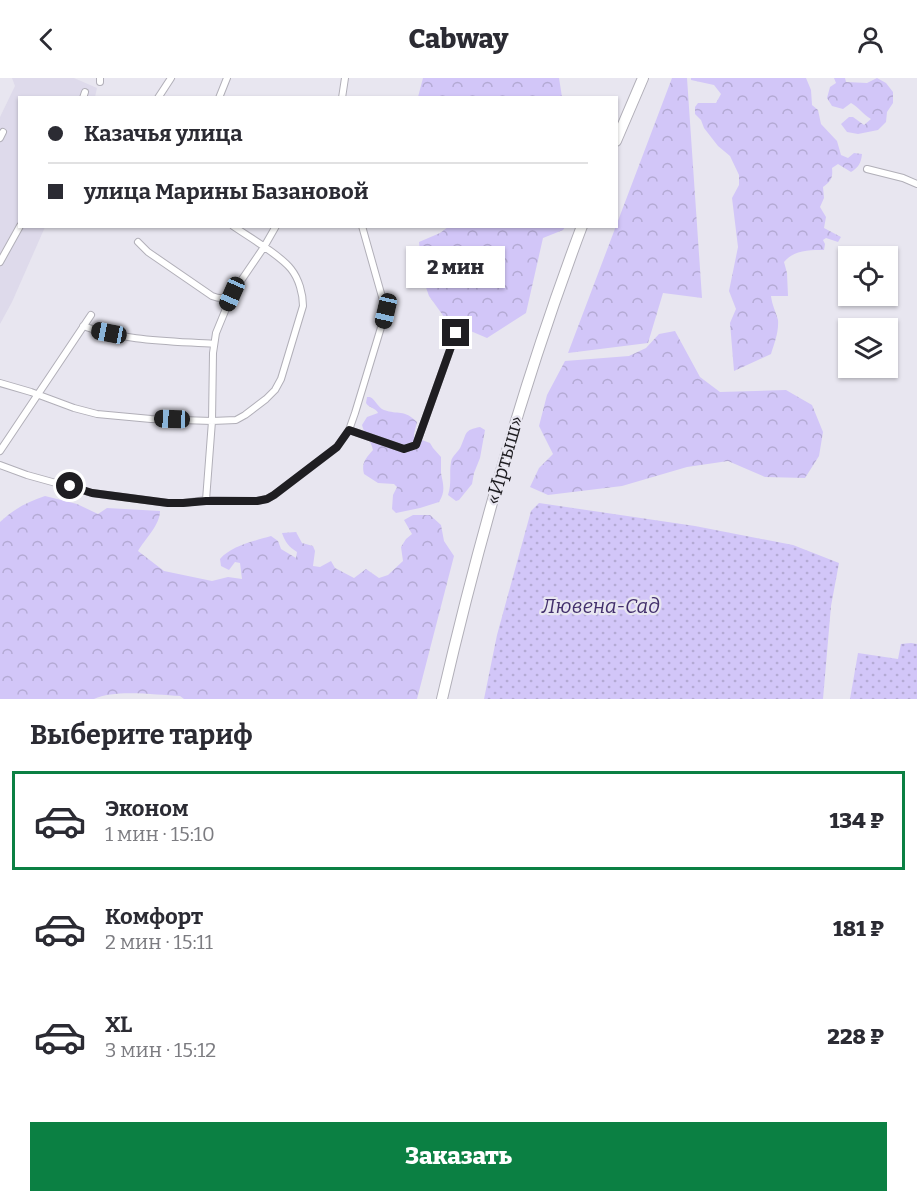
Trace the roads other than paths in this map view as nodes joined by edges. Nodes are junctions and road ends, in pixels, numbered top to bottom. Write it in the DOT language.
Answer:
graph roads {
  1 [pos="171,78"];
  2 [pos="227,78"];
  3 [pos="345,78"];
  4 [pos="643,78"];
  5 [pos="159,96"];
  6 [pos="220,96"];
  7 [pos="342,96"];
  8 [pos="618,136"];
  9 [pos="867,169"];
  10 [pos="917,184"];
  11 [pos="19,228"];
  12 [pos="236,228"];
  13 [pos="275,228"];
  14 [pos="363,228"];
  15 [pos="581,228"];
  16 [pos="138,242"];
  17 [pos="264,247"];
  18 [pos="0,262"];
  19 [pos="232,294"];
  20 [pos="91,315"];
  21 [pos="83,326"];
  22 [pos="456,333"];
  23 [pos="214,344"];
  24 [pos="0,383"];
  25 [pos="37,395"];
  26 [pos="212,421"];
  27 [pos="349,430"];
  28 [pos="0,451"];
  29 [pos="0,465"];
  30 [pos="206,501"];
  31 [pos="442,699"];
  1 -- 5 [label="street"];
  2 -- 6 [label="street"];
  3 -- 7 [label="street"];
  4 -- 8 [label="highway"];
  9 -- 10 [label="street"];
  11 -- 18 [label="street"];
  12 -- 17 [label="street"];
  13 -- 17 [label="street"];
  14 -- 27 [label="street"];
  15 -- 31 [label="highway, «Иртыш»"];
  16 -- 19 [label="street"];
  17 -- 19 [label="street"];
  17 -- 26 [label="street"];
  19 -- 23 [label="street"];
  20 -- 21 [label="street"];
  21 -- 23 [label="street"];
  21 -- 25 [label="street"];
  22 -- 27 [label="street"];
  23 -- 26 [label="street"];
  24 -- 25 [label="street"];
  25 -- 26 [label="street"];
  25 -- 28 [label="street"];
  26 -- 30 [label="street"];
  27 -- 30 [label="street"];
  29 -- 30 [label="street"];
}
